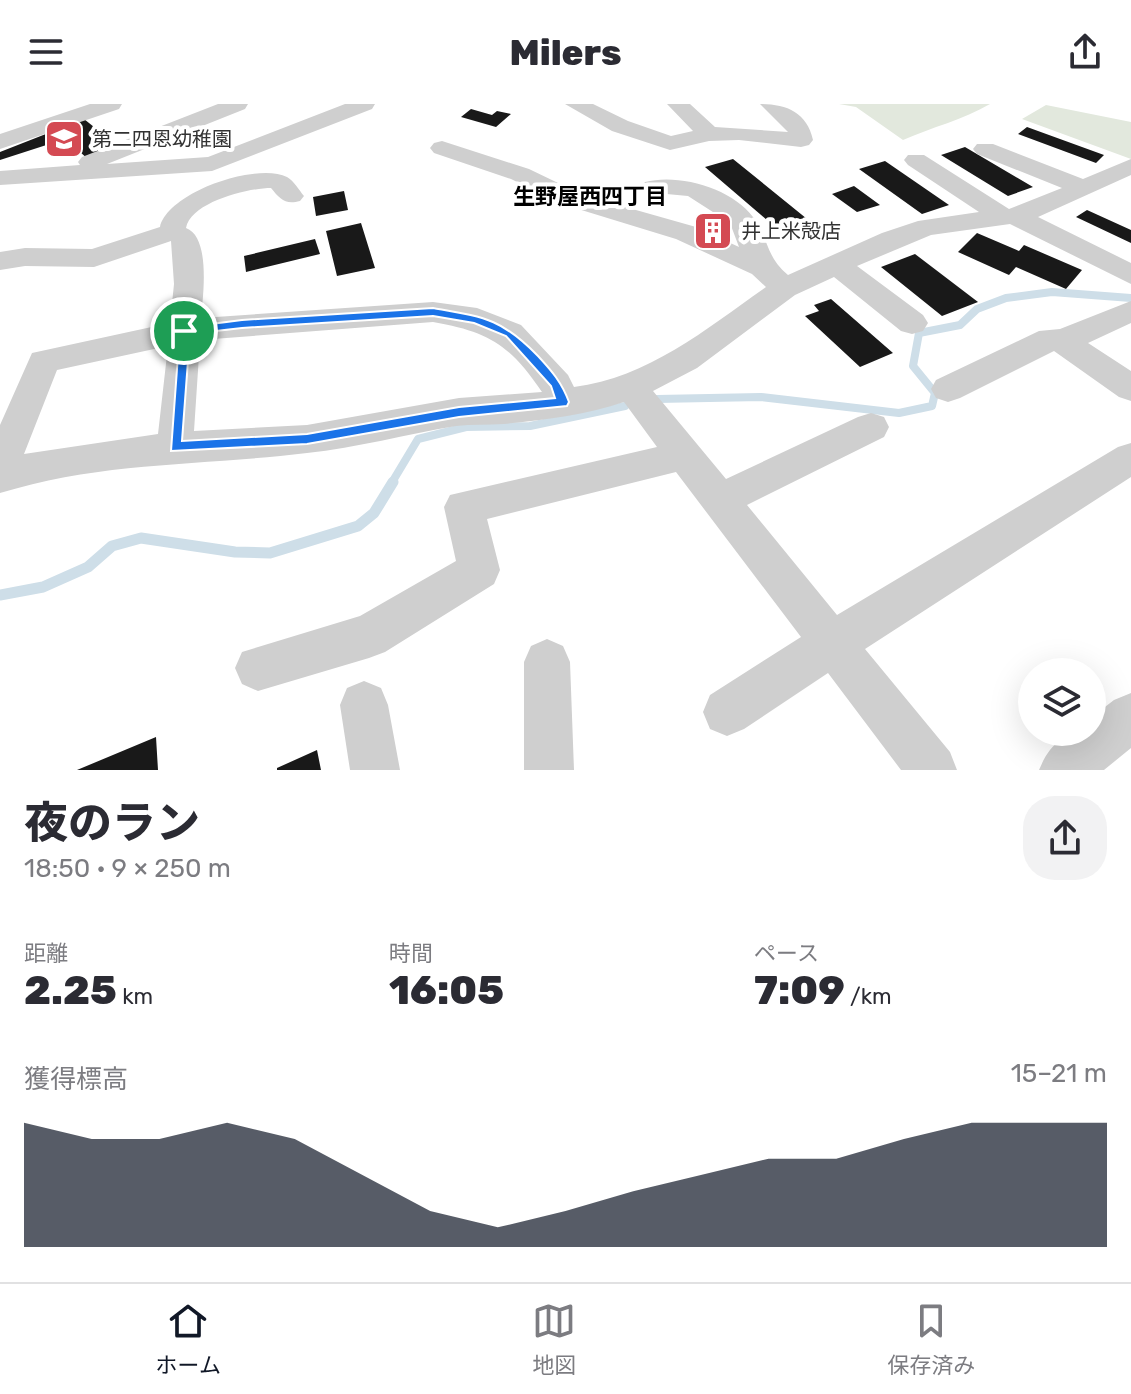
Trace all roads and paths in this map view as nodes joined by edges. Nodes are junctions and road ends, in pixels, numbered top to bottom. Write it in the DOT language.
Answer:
graph roads {
  1 [pos="237,104"];
  2 [pos="364,104"];
  3 [pos="576,104"];
  4 [pos="678,104"];
  5 [pos="771,104"];
  6 [pos="103,105"];
  7 [pos="709,134"];
  8 [pos="0,142"];
  9 [pos="442,148"];
  10 [pos="985,149"];
  11 [pos="916,160"];
  12 [pos="1131,166"];
  13 [pos="67,173"];
  14 [pos="0,178"];
  15 [pos="654,187"];
  16 [pos="1083,188"];
  17 [pos="291,196"];
  18 [pos="1018,214"];
  19 [pos="172,232"];
  20 [pos="1131,254"];
  21 [pos="0,261"];
  22 [pos="838,265"];
  23 [pos="762,268"];
  24 [pos="1131,275"];
  25 [pos="785,288"];
  26 [pos="1131,311"];
  27 [pos="912,323"];
  28 [pos="184,331"];
  29 [pos="1063,341"];
  30 [pos="631,387"];
  31 [pos="1131,388"];
  32 [pos="948,389"];
  33 [pos="563,402"];
  34 [pos="871,427"];
  35 [pos="175,447"];
  36 [pos="682,453"];
  37 [pos="1131,458"];
  38 [pos="0,469"];
  39 [pos="0,477"];
  40 [pos="719,501"];
  41 [pos="833,643"];
  42 [pos="547,662"];
  43 [pos="258,668"];
  44 [pos="364,705"];
  45 [pos="727,712"];
  46 [pos="1131,717"];
  47 [pos="375,770"];
  48 [pos="549,770"];
  49 [pos="932,770"];
  50 [pos="1064,770"];
  1 -- 13 [label="street"];
  2 -- 13 [label="street"];
  3 -- 7 [label="street"];
  4 -- 7 [label="street"];
  5 -- 7 [label="street"];
  6 -- 8 [label="street"];
  9 -- 23 [label="street"];
  10 -- 16 [label="street"];
  11 -- 18 [label="street"];
  12 -- 16 [label="street"];
  13 -- 14 [label="street"];
  15 -- 23 [label="street"];
  16 -- 18 [label="street"];
  17 -- 19 [label="street"];
  18 -- 20 [label="street"];
  18 -- 22 [label="street"];
  18 -- 24 [label="street"];
  19 -- 21 [label="street"];
  19 -- 28 [label="street"];
  22 -- 25 [label="street"];
  22 -- 27 [label="street"];
  23 -- 25 [label="street"];
  25 -- 30 [label="street"];
  26 -- 29 [label="street"];
  28 -- 33 [label="street"];
  28 -- 35 [label="street"];
  28 -- 38 [label="street"];
  29 -- 31 [label="street"];
  29 -- 32 [label="street"];
  30 -- 33 [label="street"];
  30 -- 36 [label="street"];
  33 -- 35 [label="street"];
  34 -- 40 [label="street"];
  35 -- 39 [label="street"];
  36 -- 40 [label="street"];
  36 -- 43 [label="street"];
  37 -- 41 [label="street"];
  40 -- 41 [label="street"];
  41 -- 45 [label="street"];
  41 -- 49 [label="street"];
  42 -- 48 [label="street"];
  44 -- 47 [label="street"];
  46 -- 50 [label="street"];
}
